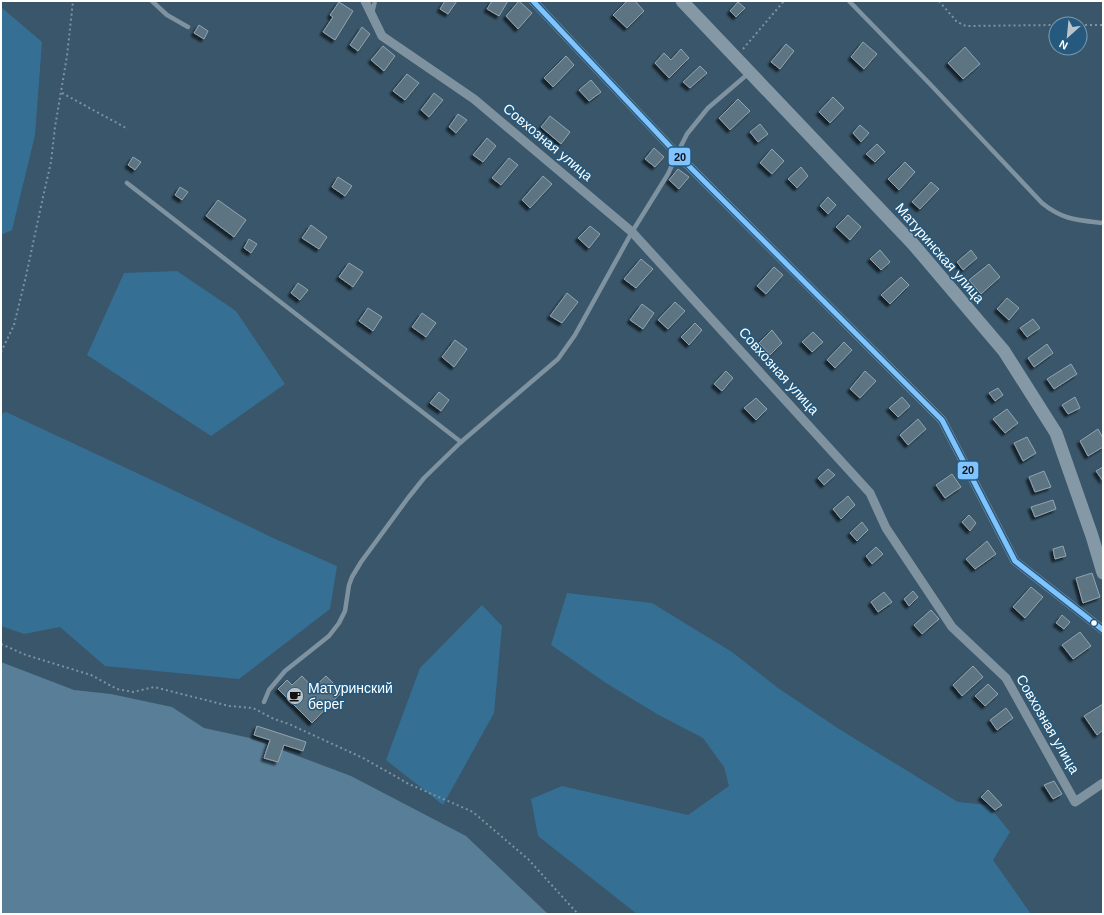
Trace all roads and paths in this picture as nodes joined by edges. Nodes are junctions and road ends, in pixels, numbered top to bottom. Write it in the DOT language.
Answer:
graph roads {
  1 [pos="73,1"];
  2 [pos="152,1"];
  3 [pos="365,1"];
  4 [pos="375,1"];
  5 [pos="533,1"];
  6 [pos="682,1"];
  7 [pos="784,1"];
  8 [pos="849,1"];
  9 [pos="939,1"];
  10 [pos="372,14"];
  11 [pos="1048,25"];
  12 [pos="1088,25"];
  13 [pos="1103,25"];
  14 [pos="188,27"];
  15 [pos="736,58"];
  16 [pos="750,72"];
  17 [pos="62,93"];
  18 [pos="128,130"];
  19 [pos="677,154"];
  20 [pos="127,183"];
  21 [pos="1103,223"];
  22 [pos="632,232"];
  23 [pos="1,352"];
  24 [pos="461,442"];
  25 [pos="1103,573"];
  26 [pos="1103,630"];
  27 [pos="1,644"];
  28 [pos="264,702"];
  29 [pos="1103,783"];
  30 [pos="578,914"];
  1 -- 17 [label="path"];
  2 -- 14 [label="lane"];
  3 -- 10 [label="street, Совхозная улица"];
  4 -- 10 [label="lane"];
  5 -- 19 [label="street"];
  6 -- 15 [label="street, Матуринская улица"];
  7 -- 15 [label="path"];
  8 -- 21 [label="lane"];
  9 -- 11 [label="path"];
  10 -- 22 [label="street, Совхозная улица"];
  12 -- 13 [label="path"];
  15 -- 16 [label="street, Матуринская улица"];
  16 -- 19 [label="lane"];
  16 -- 25 [label="street, Матуринская улица"];
  17 -- 18 [label="path"];
  17 -- 23 [label="path"];
  19 -- 22 [label="lane"];
  19 -- 26 [label="street"];
  20 -- 24 [label="lane"];
  22 -- 24 [label="lane"];
  22 -- 29 [label="street, Совхозная улица"];
  24 -- 28 [label="lane"];
  27 -- 30 [label="path"];
}
